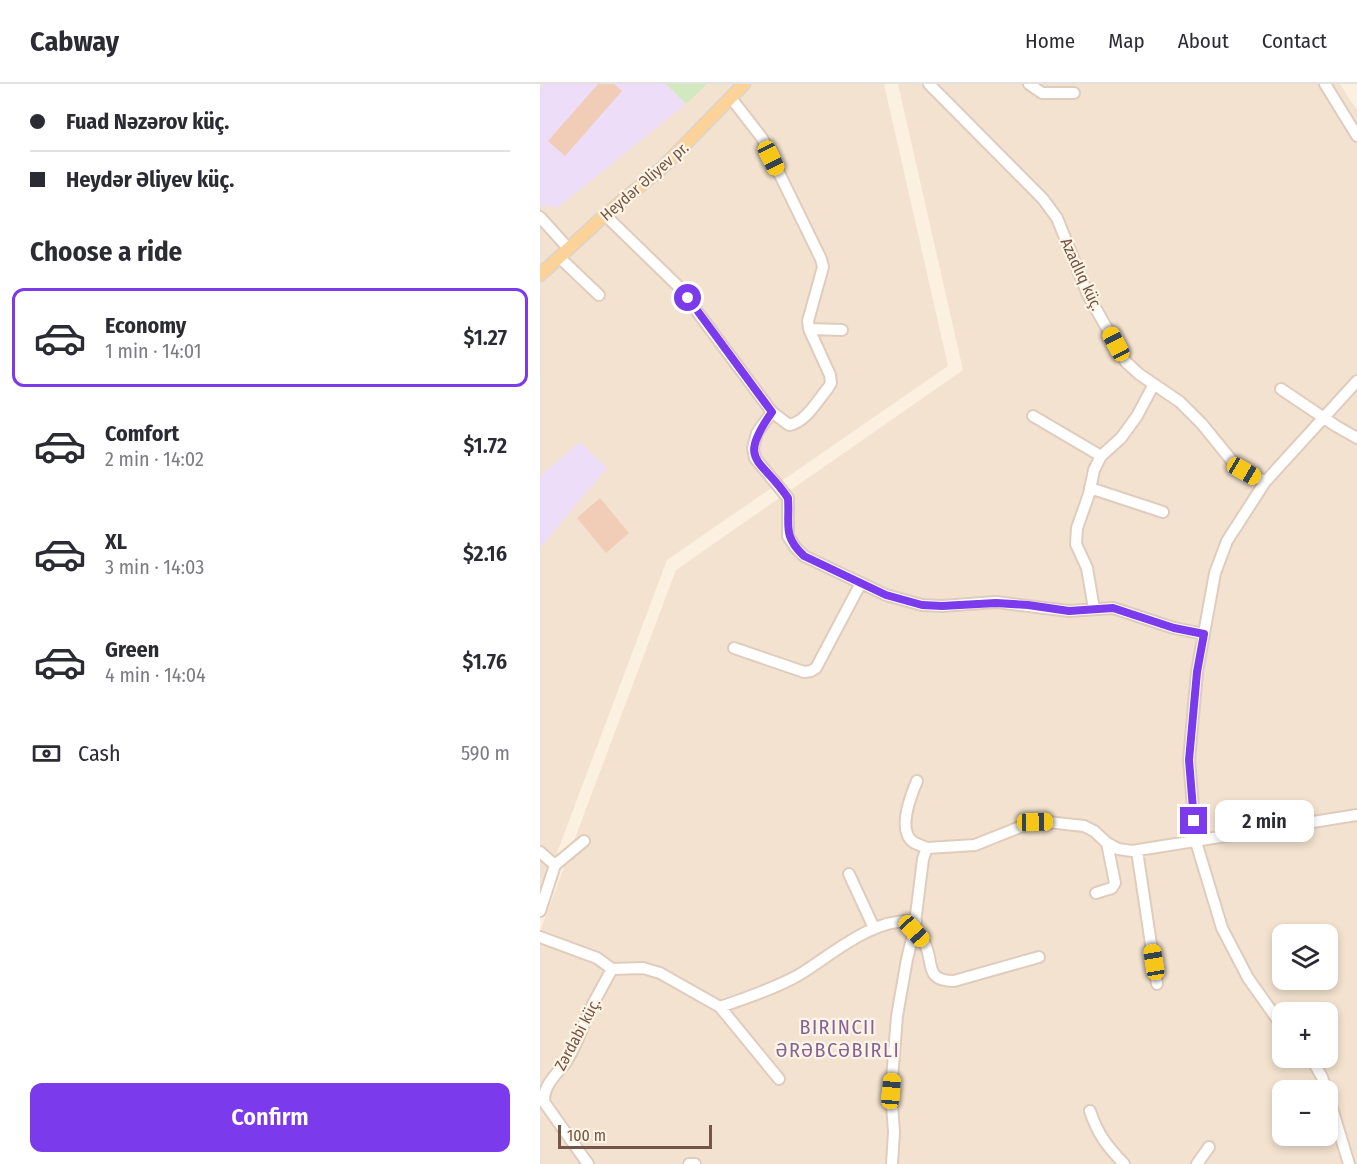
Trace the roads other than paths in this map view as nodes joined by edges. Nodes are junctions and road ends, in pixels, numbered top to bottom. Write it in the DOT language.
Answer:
graph roads {
  1 [pos="744,84"];
  2 [pos="929,84"];
  3 [pos="1029,84"];
  4 [pos="1325,84"];
  5 [pos="1074,93"];
  6 [pos="731,98"];
  7 [pos="1357,135"];
  8 [pos="605,215"];
  9 [pos="540,217"];
  10 [pos="563,252"];
  11 [pos="540,275"];
  12 [pos="599,295"];
  13 [pos="808,329"];
  14 [pos="842,330"];
  15 [pos="1357,381"];
  16 [pos="1154,384"];
  17 [pos="1281,389"];
  18 [pos="772,412"];
  19 [pos="1033,416"];
  20 [pos="1323,418"];
  21 [pos="1357,438"];
  22 [pos="1101,456"];
  23 [pos="1265,482"];
  24 [pos="1090,488"];
  25 [pos="1163,512"];
  26 [pos="861,583"];
  27 [pos="1094,609"];
  28 [pos="1204,634"];
  29 [pos="734,648"];
  30 [pos="917,781"];
  31 [pos="1357,815"];
  32 [pos="584,841"];
  33 [pos="1196,842"];
  34 [pos="1107,843"];
  35 [pos="927,848"];
  36 [pos="1137,850"];
  37 [pos="540,852"];
  38 [pos="555,865"];
  39 [pos="849,874"];
  40 [pos="1096,893"];
  41 [pos="540,911"];
  42 [pos="915,926"];
  43 [pos="874,928"];
  44 [pos="540,937"];
  45 [pos="1039,957"];
  46 [pos="612,969"];
  47 [pos="1157,984"];
  48 [pos="720,1007"];
  49 [pos="1272,1012"];
  50 [pos="779,1079"];
  51 [pos="542,1103"];
  52 [pos="1090,1111"];
  53 [pos="1338,1128"];
  54 [pos="1209,1147"];
  55 [pos="588,1164"];
  56 [pos="689,1164"];
  57 [pos="695,1164"];
  58 [pos="892,1164"];
  59 [pos="1124,1164"];
  60 [pos="1197,1164"];
  61 [pos="1349,1164"];
  1 -- 6 [label="main road, Heydər Əliyev pr."];
  2 -- 16 [label="street, Azadlıq küç."];
  3 -- 5 [label="street"];
  4 -- 7 [label="street"];
  6 -- 8 [label="main road, Heydər Əliyev pr."];
  6 -- 13 [label="street"];
  8 -- 10 [label="main road, Heydər Əliyev pr."];
  8 -- 18 [label="street"];
  9 -- 10 [label="street"];
  10 -- 11 [label="main road, Heydər Əliyev pr."];
  10 -- 12 [label="street"];
  13 -- 14 [label="street"];
  13 -- 18 [label="street"];
  15 -- 20 [label="street"];
  16 -- 22 [label="street"];
  16 -- 23 [label="street, Azadlıq küç."];
  17 -- 20 [label="street"];
  18 -- 26 [label="street"];
  19 -- 22 [label="street"];
  20 -- 21 [label="street"];
  20 -- 23 [label="street"];
  22 -- 24 [label="street"];
  23 -- 28 [label="street"];
  24 -- 25 [label="street"];
  24 -- 27 [label="street"];
  26 -- 27 [label="street"];
  26 -- 29 [label="street"];
  27 -- 28 [label="street"];
  28 -- 33 [label="street"];
  30 -- 35 [label="street"];
  31 -- 33 [label="street"];
  32 -- 38 [label="street"];
  33 -- 36 [label="street"];
  33 -- 49 [label="street"];
  34 -- 35 [label="street"];
  34 -- 36 [label="street"];
  34 -- 40 [label="street"];
  35 -- 42 [label="street"];
  36 -- 47 [label="street"];
  37 -- 38 [label="street"];
  38 -- 41 [label="street"];
  39 -- 43 [label="street"];
  42 -- 43 [label="street"];
  42 -- 45 [label="street"];
  42 -- 58 [label="street"];
  43 -- 48 [label="street"];
  44 -- 46 [label="street"];
  46 -- 48 [label="street"];
  46 -- 51 [label="street, Zərdabi küç."];
  48 -- 50 [label="street"];
  51 -- 55 [label="street, Zərdabi küç."];
  52 -- 59 [label="street"];
  53 -- 61 [label="street"];
  54 -- 60 [label="street"];
  56 -- 57 [label="street"];
}
